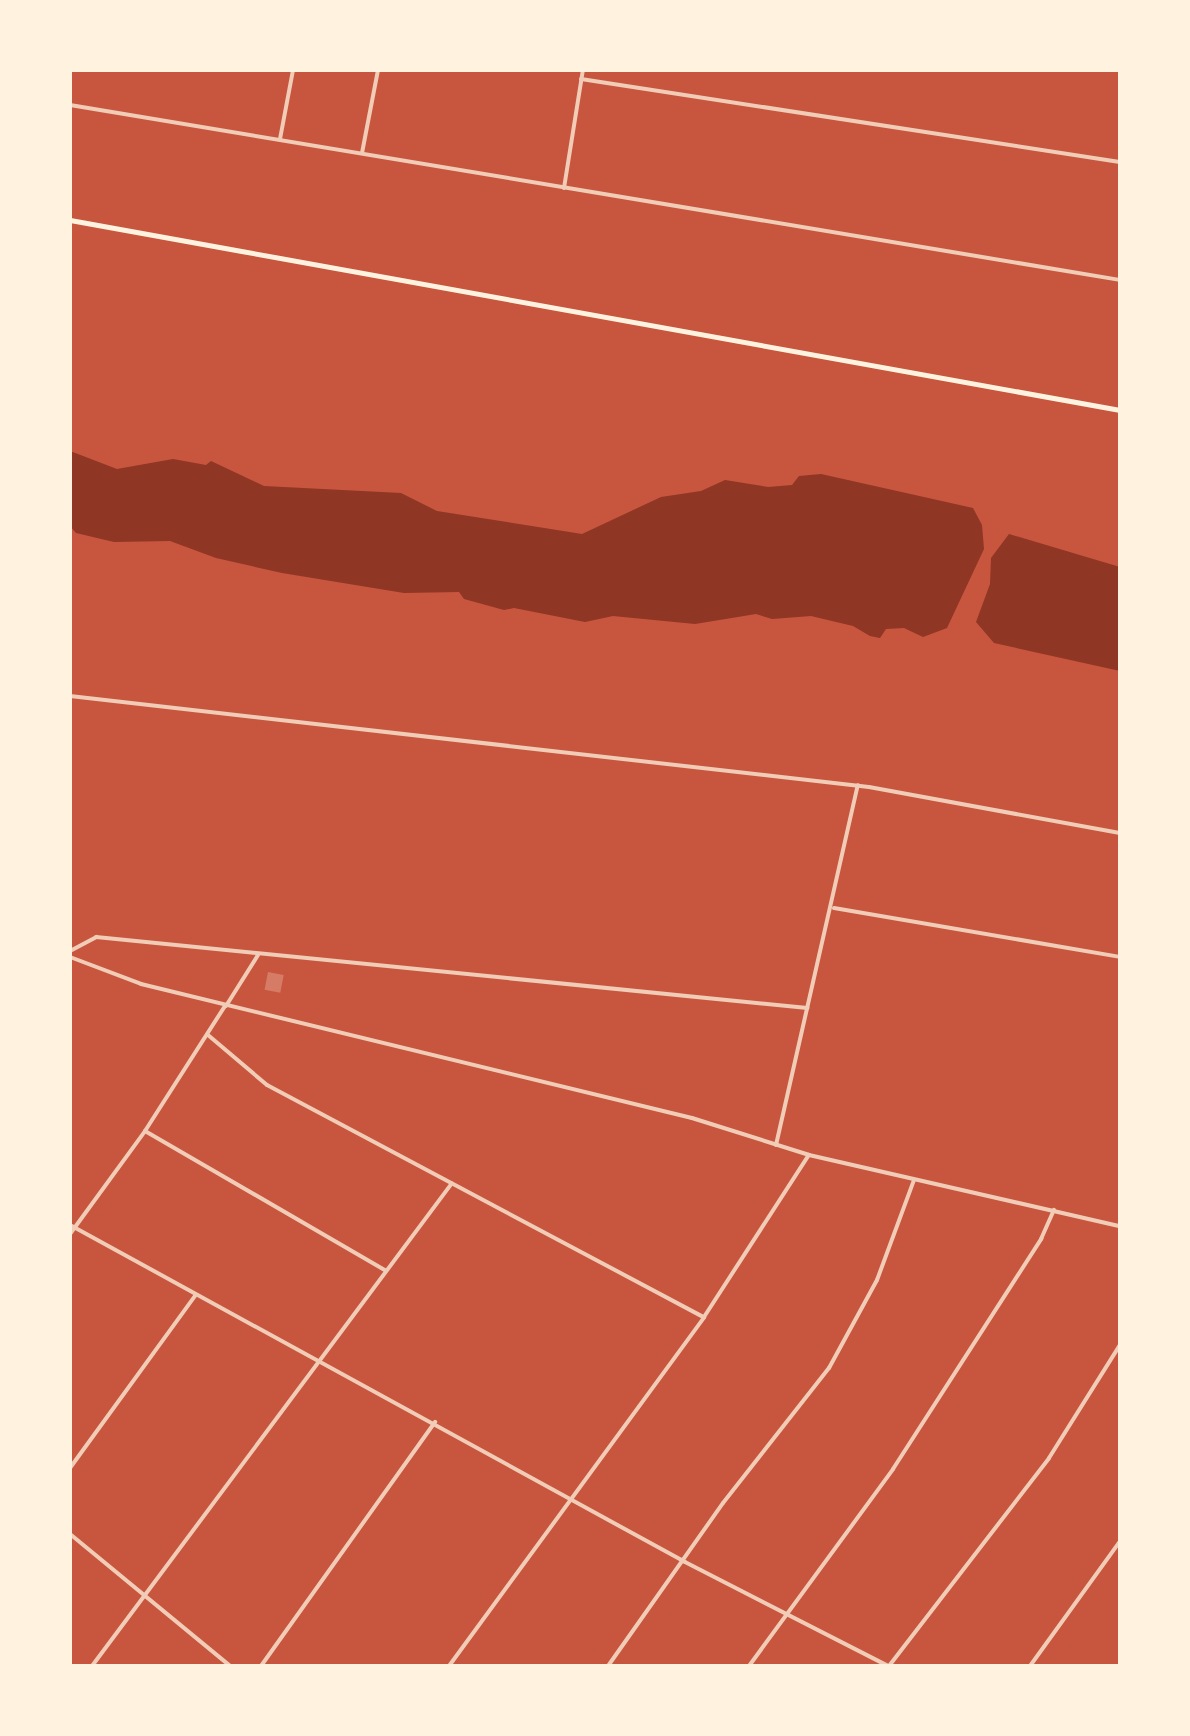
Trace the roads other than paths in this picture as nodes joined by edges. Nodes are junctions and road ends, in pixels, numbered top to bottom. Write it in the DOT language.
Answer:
graph roads {
  1 [pos="293,70"];
  2 [pos="378,70"];
  3 [pos="584,70"];
  4 [pos="582,79"];
  5 [pos="70,105"];
  6 [pos="280,139"];
  7 [pos="362,153"];
  8 [pos="1120,162"];
  9 [pos="564,188"];
  10 [pos="70,220"];
  11 [pos="1120,280"];
  12 [pos="1120,410"];
  13 [pos="70,696"];
  14 [pos="858,785"];
  15 [pos="1120,833"];
  16 [pos="832,908"];
  17 [pos="70,954"];
  18 [pos="258,955"];
  19 [pos="1120,956"];
  20 [pos="225,1006"];
  21 [pos="806,1008"];
  22 [pos="208,1035"];
  23 [pos="145,1131"];
  24 [pos="776,1145"];
  25 [pos="809,1156"];
  26 [pos="914,1180"];
  27 [pos="452,1183"];
  28 [pos="1054,1210"];
  29 [pos="72,1226"];
  30 [pos="1120,1226"];
  31 [pos="70,1234"];
  32 [pos="384,1270"];
  33 [pos="195,1296"];
  34 [pos="704,1317"];
  35 [pos="1120,1346"];
  36 [pos="319,1363"];
  37 [pos="435,1422"];
  38 [pos="70,1468"];
  39 [pos="574,1499"];
  40 [pos="70,1534"];
  41 [pos="1120,1541"];
  42 [pos="685,1562"];
  43 [pos="144,1597"];
  44 [pos="788,1616"];
  45 [pos="92,1666"];
  46 [pos="230,1666"];
  47 [pos="262,1666"];
  48 [pos="449,1666"];
  49 [pos="608,1666"];
  50 [pos="748,1666"];
  51 [pos="889,1666"];
  52 [pos="1030,1666"];
  1 -- 6 [label="street"];
  2 -- 7 [label="street"];
  3 -- 4 [label="street"];
  4 -- 8 [label="street"];
  4 -- 9 [label="street"];
  5 -- 6 [label="street"];
  6 -- 7 [label="street"];
  7 -- 9 [label="street"];
  9 -- 11 [label="street"];
  10 -- 12 [label="main road"];
  13 -- 14 [label="street"];
  14 -- 15 [label="street"];
  14 -- 16 [label="street"];
  16 -- 19 [label="street"];
  16 -- 21 [label="street"];
  17 -- 18 [label="street"];
  17 -- 20 [label="street"];
  18 -- 20 [label="street"];
  18 -- 21 [label="street"];
  20 -- 22 [label="street"];
  20 -- 24 [label="street"];
  21 -- 24 [label="street"];
  22 -- 23 [label="street"];
  22 -- 27 [label="street"];
  23 -- 29 [label="street"];
  23 -- 32 [label="street"];
  24 -- 25 [label="street"];
  25 -- 26 [label="street"];
  25 -- 34 [label="street"];
  26 -- 28 [label="street"];
  26 -- 42 [label="street"];
  27 -- 32 [label="street"];
  27 -- 34 [label="street"];
  28 -- 30 [label="street"];
  28 -- 44 [label="street"];
  29 -- 31 [label="street"];
  29 -- 33 [label="street"];
  32 -- 36 [label="street"];
  33 -- 36 [label="street"];
  33 -- 38 [label="street"];
  34 -- 39 [label="street"];
  35 -- 51 [label="street"];
  36 -- 37 [label="street"];
  36 -- 43 [label="street"];
  37 -- 39 [label="street"];
  37 -- 47 [label="street"];
  39 -- 42 [label="street"];
  39 -- 48 [label="street"];
  40 -- 43 [label="street"];
  41 -- 52 [label="street"];
  42 -- 44 [label="street"];
  42 -- 49 [label="street"];
  43 -- 45 [label="street"];
  43 -- 46 [label="street"];
  44 -- 50 [label="street"];
  44 -- 51 [label="street"];
}
